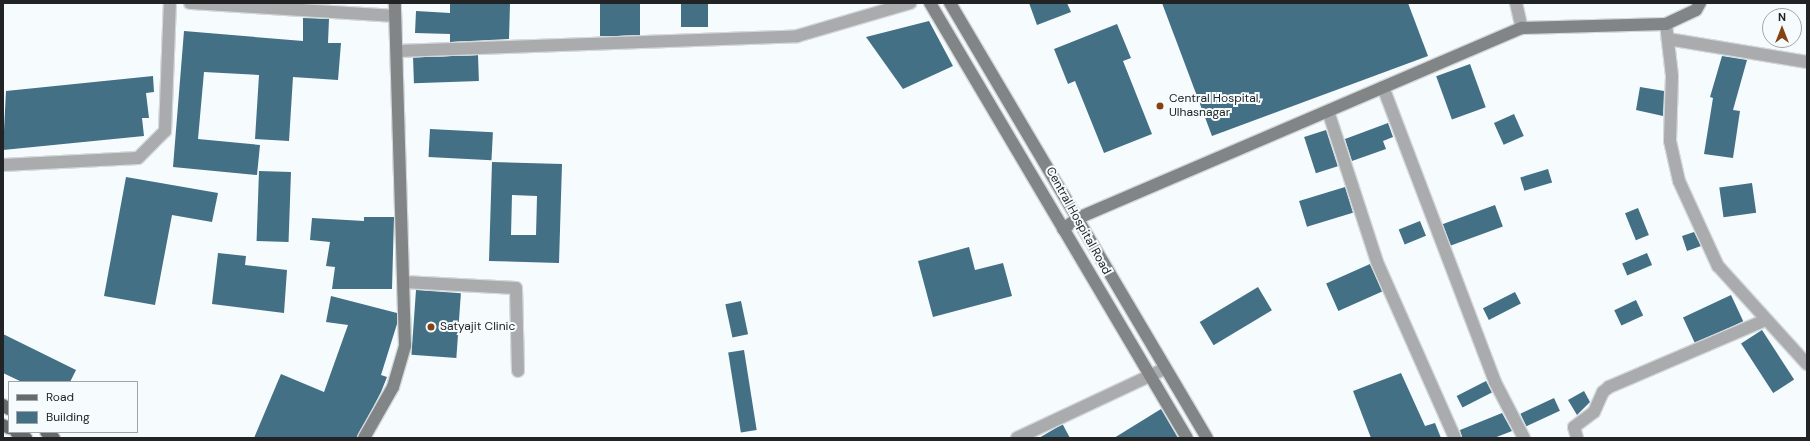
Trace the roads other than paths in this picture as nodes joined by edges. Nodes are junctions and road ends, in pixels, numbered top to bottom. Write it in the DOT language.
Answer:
graph roads {
  1 [pos="170,3"];
  2 [pos="190,3"];
  3 [pos="395,3"];
  4 [pos="910,3"];
  5 [pos="930,3"];
  6 [pos="950,3"];
  7 [pos="1516,3"];
  8 [pos="1700,3"];
  9 [pos="394,16"];
  10 [pos="1666,24"];
  11 [pos="1522,28"];
  12 [pos="1668,39"];
  13 [pos="397,51"];
  14 [pos="1807,62"];
  15 [pos="1383,87"];
  16 [pos="1328,111"];
  17 [pos="3,165"];
  18 [pos="1078,218"];
  19 [pos="1063,228"];
  20 [pos="404,282"];
  21 [pos="1765,320"];
  22 [pos="1807,364"];
  23 [pos="1164,369"];
  24 [pos="518,371"];
  25 [pos="1149,376"];
  26 [pos="364,438"];
  27 [pos="1017,438"];
  28 [pos="1187,438"];
  29 [pos="1207,438"];
  30 [pos="1455,438"];
  31 [pos="1524,438"];
  32 [pos="1577,438"];
  1 -- 17 [label="street"];
  2 -- 9 [label="street"];
  3 -- 9 [label="street"];
  4 -- 13 [label="street"];
  5 -- 19 [label="street, Central Hospital Road"];
  6 -- 18 [label="street, Central Hospital Road"];
  7 -- 11 [label="street"];
  8 -- 10 [label="street"];
  9 -- 13 [label="street"];
  10 -- 11 [label="street"];
  10 -- 12 [label="street"];
  11 -- 15 [label="street"];
  12 -- 14 [label="street"];
  12 -- 21 [label="street"];
  13 -- 20 [label="street"];
  15 -- 16 [label="street"];
  15 -- 31 [label="street"];
  16 -- 18 [label="street"];
  16 -- 30 [label="street"];
  18 -- 19 [label="street"];
  18 -- 23 [label="street, Central Hospital Road"];
  19 -- 25 [label="street, Central Hospital Road"];
  20 -- 24 [label="street"];
  20 -- 26 [label="street"];
  21 -- 22 [label="street"];
  21 -- 32 [label="street"];
  23 -- 25 [label="street"];
  23 -- 29 [label="street, Central Hospital Road"];
  25 -- 27 [label="street"];
  25 -- 28 [label="street, Central Hospital Road"];
}
